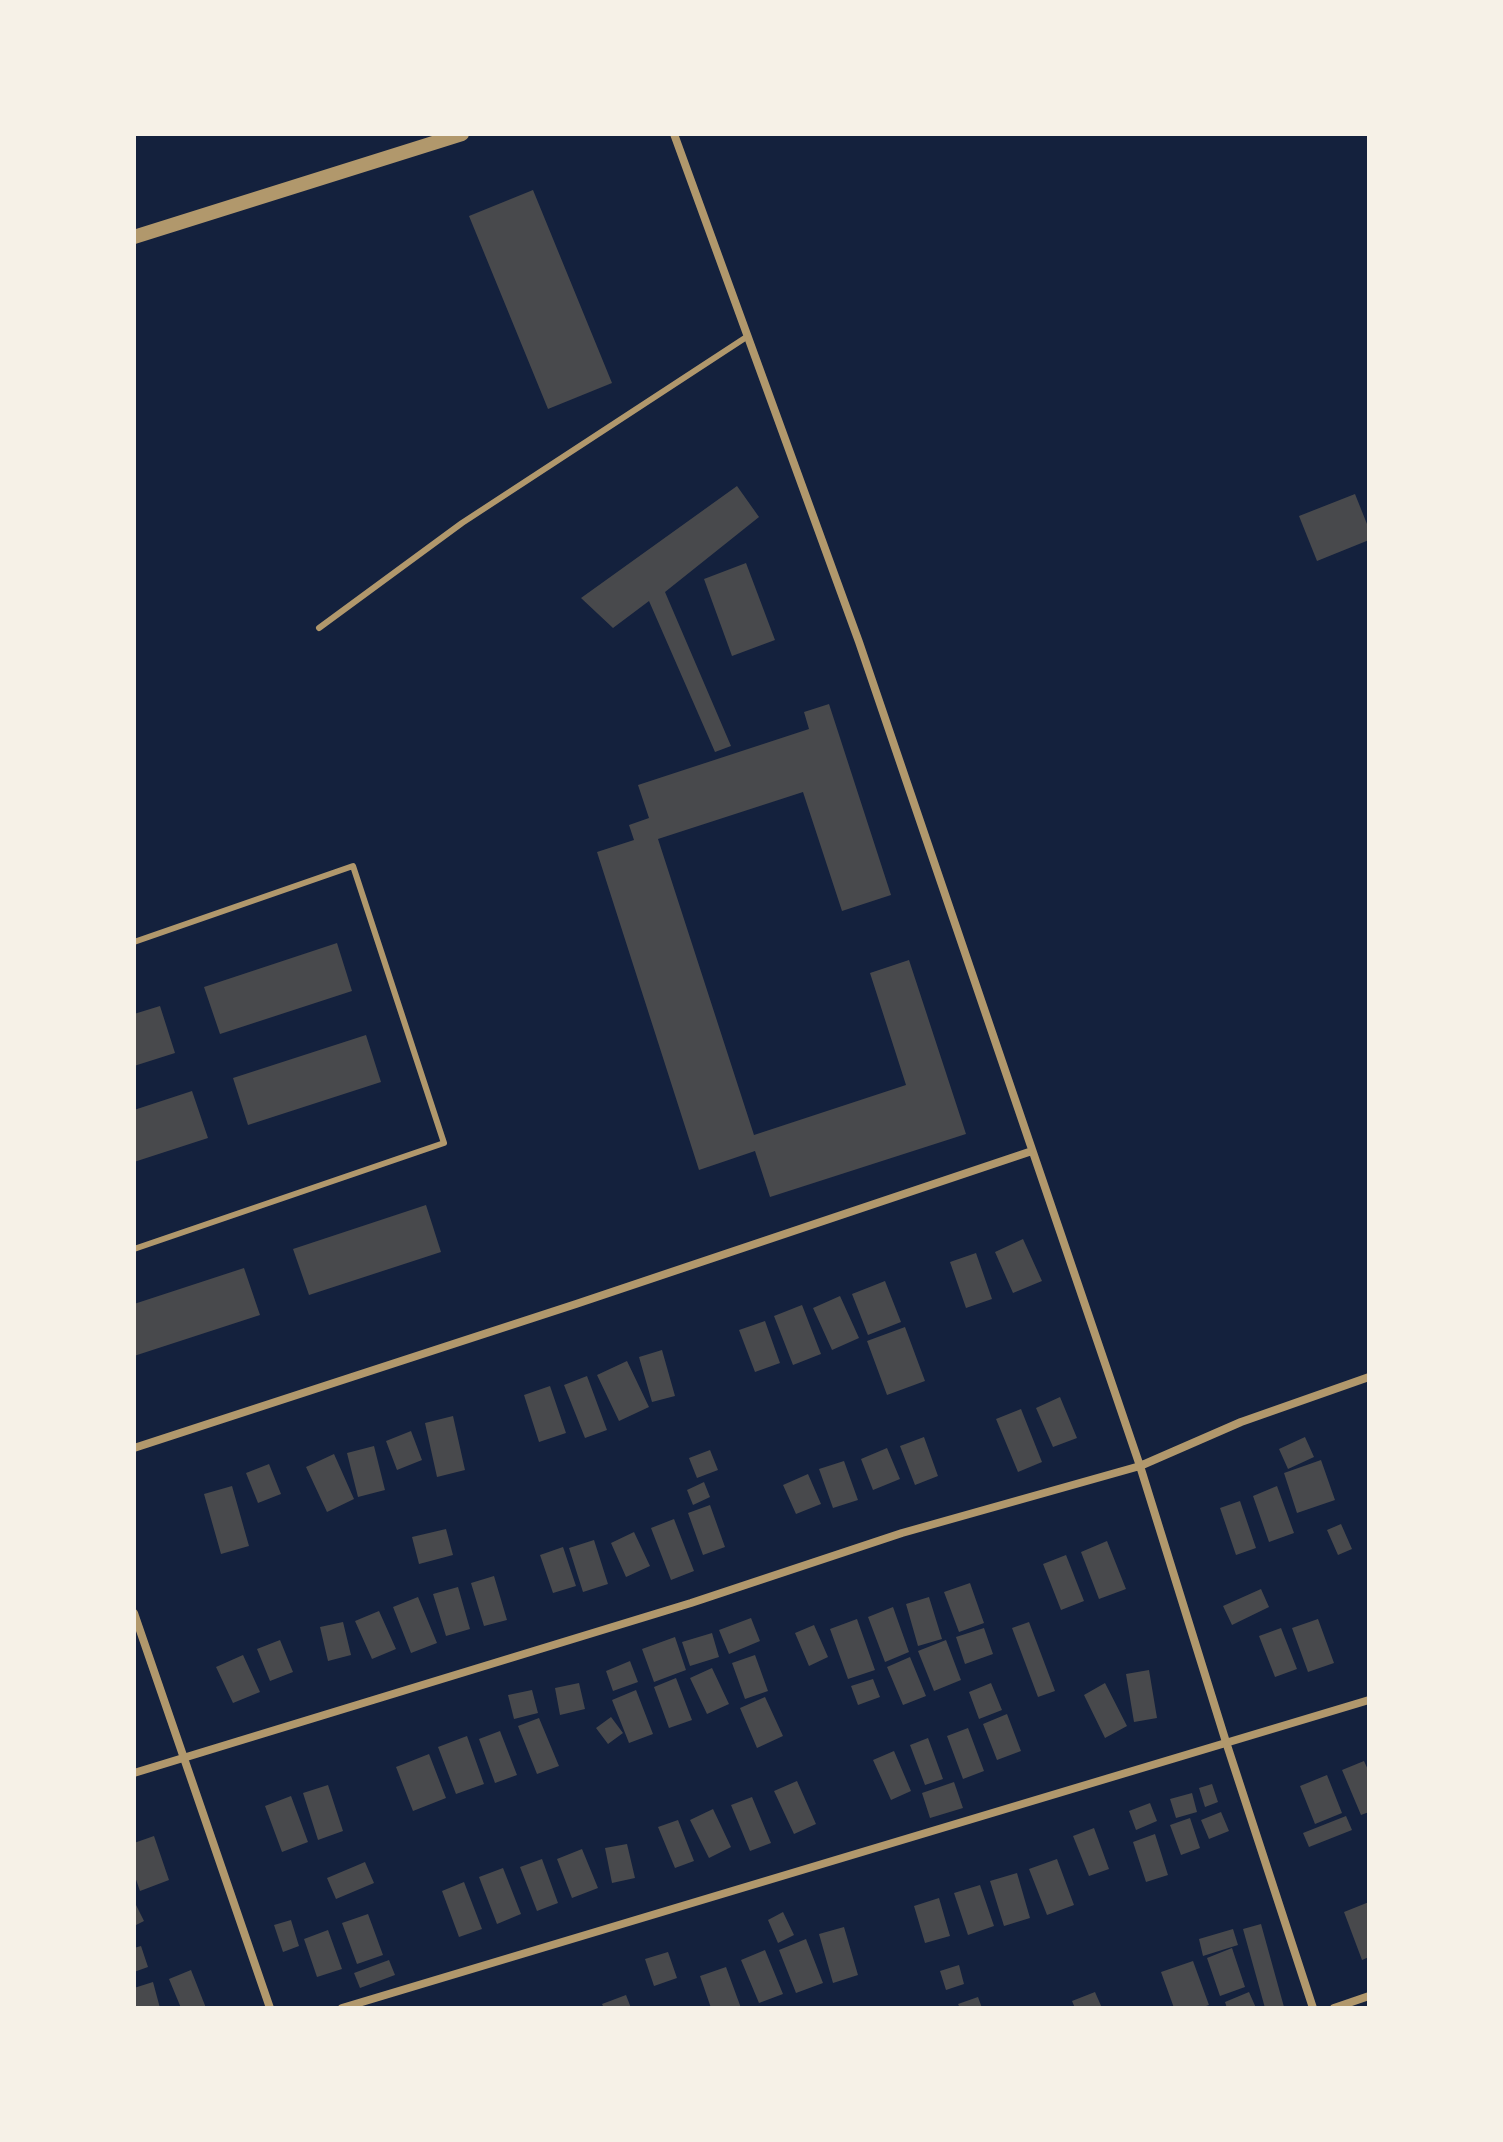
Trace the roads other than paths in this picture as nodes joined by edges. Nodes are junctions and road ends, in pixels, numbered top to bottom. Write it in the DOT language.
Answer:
graph roads {
  1 [pos="462,134"];
  2 [pos="674,134"];
  3 [pos="134,237"];
  4 [pos="748,336"];
  5 [pos="319,628"];
  6 [pos="134,942"];
  7 [pos="1032,1151"];
  8 [pos="134,1249"];
  9 [pos="1369,1377"];
  10 [pos="134,1448"];
  11 [pos="1140,1466"];
  12 [pos="134,1613"];
  13 [pos="1369,1700"];
  14 [pos="1226,1742"];
  15 [pos="182,1758"];
  16 [pos="134,1773"];
  17 [pos="1369,1996"];
  18 [pos="270,2008"];
  19 [pos="342,2008"];
  20 [pos="1313,2008"];
  21 [pos="1334,2008"];
  1 -- 3 [label="street"];
  2 -- 4 [label="street"];
  4 -- 5 [label="lane"];
  4 -- 7 [label="street"];
  6 -- 8 [label="lane"];
  7 -- 10 [label="street"];
  7 -- 11 [label="street"];
  9 -- 11 [label="street"];
  11 -- 14 [label="street"];
  11 -- 15 [label="street"];
  12 -- 15 [label="street"];
  13 -- 14 [label="street"];
  14 -- 19 [label="street"];
  14 -- 20 [label="street"];
  15 -- 16 [label="street"];
  15 -- 18 [label="street"];
  17 -- 21 [label="street"];
}
